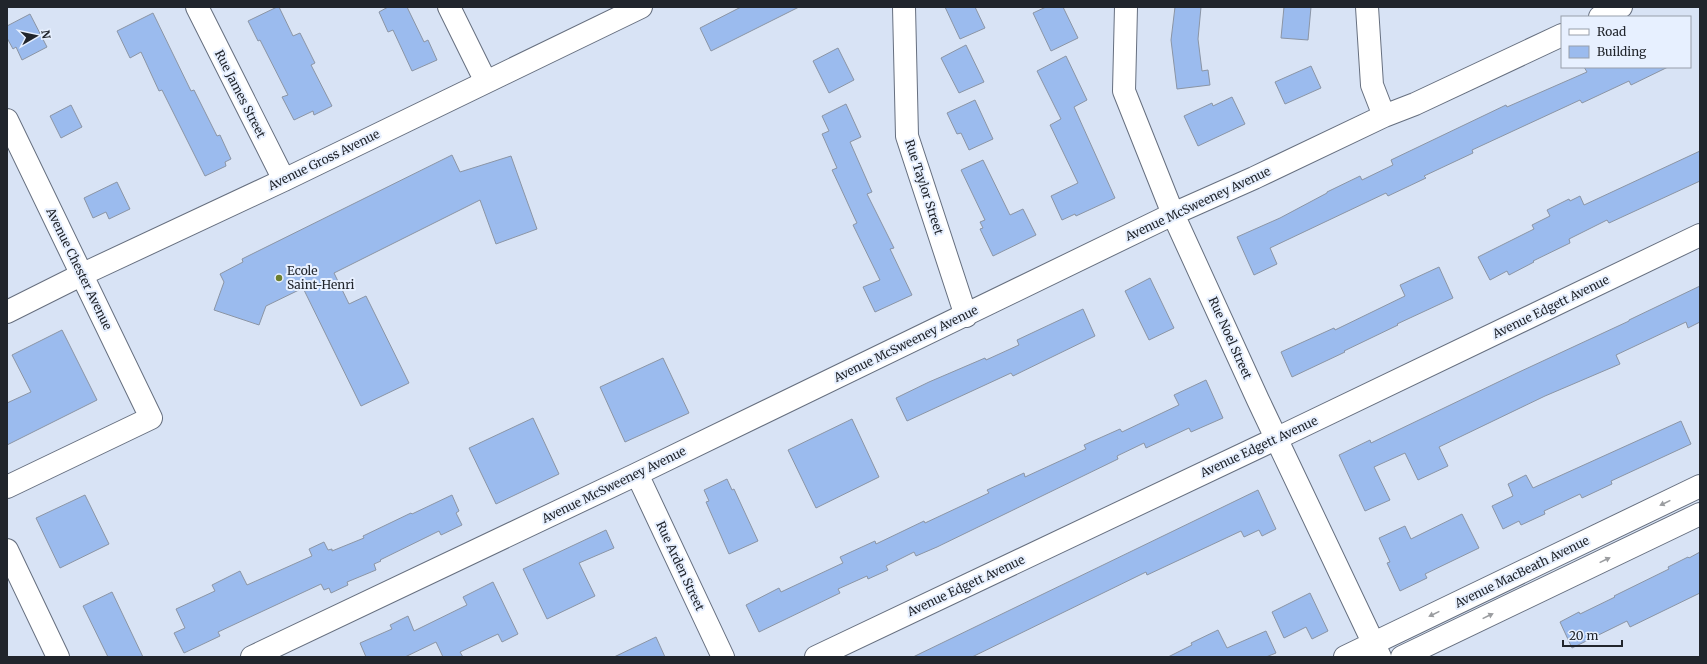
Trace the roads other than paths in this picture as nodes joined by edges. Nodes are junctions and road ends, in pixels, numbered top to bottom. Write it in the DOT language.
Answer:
graph roads {
  1 [pos="197,7"];
  2 [pos="449,7"];
  3 [pos="641,7"];
  4 [pos="904,7"];
  5 [pos="1126,7"];
  6 [pos="1367,7"];
  7 [pos="1621,7"];
  8 [pos="1602,16"];
  9 [pos="1561,35"];
  10 [pos="486,82"];
  11 [pos="1384,116"];
  12 [pos="7,120"];
  13 [pos="284,180"];
  14 [pos="1174,214"];
  15 [pos="1700,235"];
  16 [pos="81,275"];
  17 [pos="7,312"];
  18 [pos="966,316"];
  19 [pos="1277,438"];
  20 [pos="637,474"];
  21 [pos="1700,486"];
  22 [pos="7,487"];
  23 [pos="1700,514"];
  24 [pos="7,550"];
  25 [pos="1377,650"];
  26 [pos="58,657"];
  27 [pos="252,657"];
  28 [pos="723,657"];
  29 [pos="816,657"];
  30 [pos="1345,657"];
  31 [pos="1402,657"];
  1 -- 13 [label="street, Rue James Street"];
  2 -- 10 [label="street"];
  3 -- 10 [label="street, Avenue Gross Avenue"];
  4 -- 18 [label="street, Rue Taylor Street"];
  5 -- 14 [label="street, Rue Noel Street"];
  6 -- 11 [label="street"];
  7 -- 8 [label="street"];
  9 -- 11 [label="street, Avenue McSweeney Avenue"];
  10 -- 13 [label="street, Avenue Gross Avenue"];
  11 -- 14 [label="street, Avenue McSweeney Avenue"];
  12 -- 16 [label="street, Avenue Chester Avenue"];
  13 -- 16 [label="street, Avenue Gross Avenue"];
  14 -- 18 [label="street, Avenue McSweeney Avenue"];
  14 -- 19 [label="street, Rue Noel Street"];
  15 -- 19 [label="street, Avenue Edgett Avenue"];
  16 -- 17 [label="street, Avenue Gross Avenue"];
  16 -- 22 [label="street, Avenue Chester Avenue"];
  18 -- 20 [label="street, Avenue McSweeney Avenue"];
  19 -- 25 [label="street, Rue Noel Street"];
  19 -- 29 [label="street, Avenue Edgett Avenue"];
  20 -- 27 [label="street, Avenue McSweeney Avenue"];
  20 -- 28 [label="street, Rue Arden Street"];
  21 -- 25 [label="street, Avenue MacBeath Avenue, one-way"];
  31 -- 23 [label="street, Avenue MacBeath Avenue, one-way"];
  24 -- 26 [label="street"];
  25 -- 30 [label="street, Avenue MacBeath Avenue"];
}
